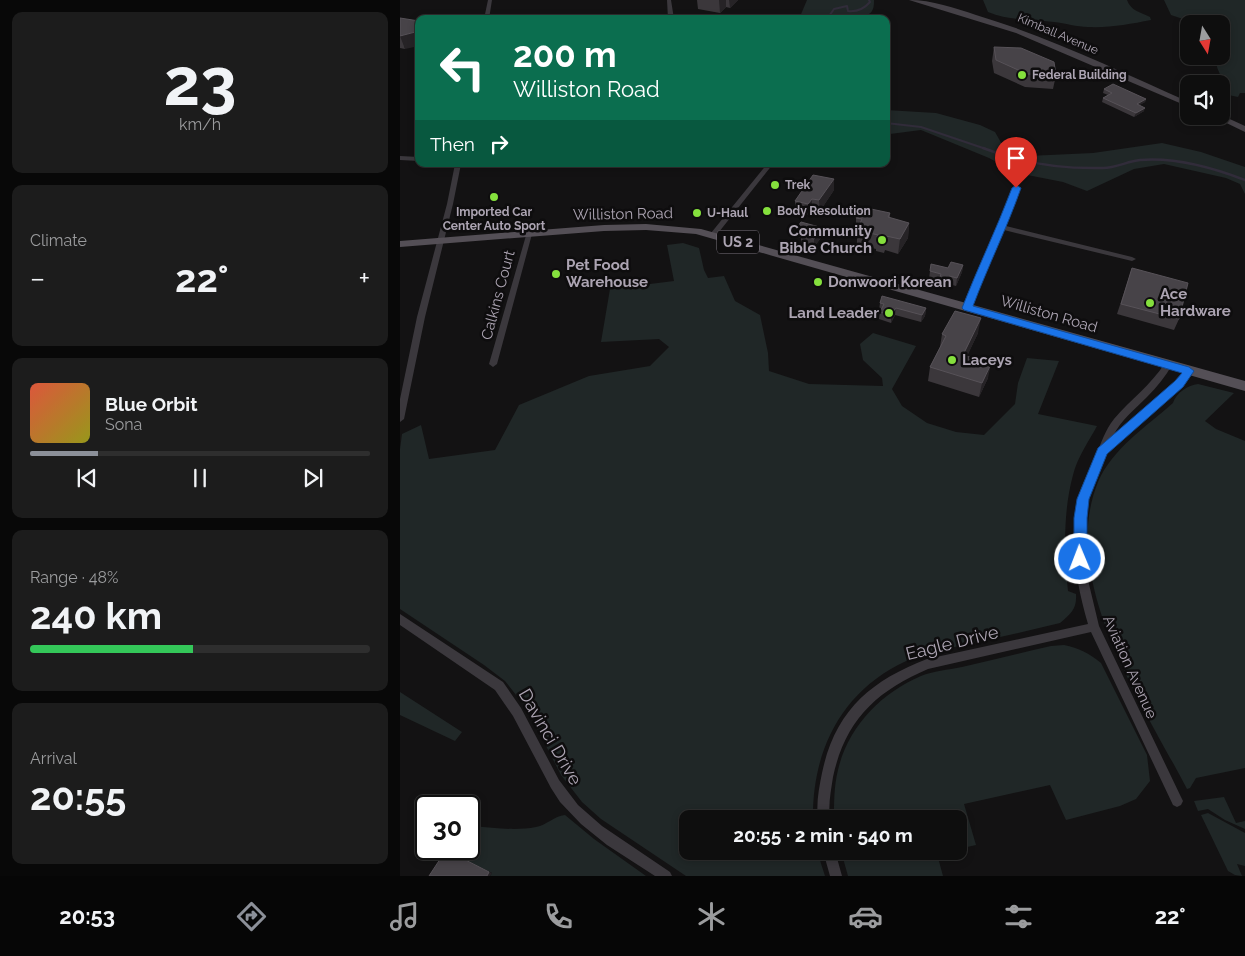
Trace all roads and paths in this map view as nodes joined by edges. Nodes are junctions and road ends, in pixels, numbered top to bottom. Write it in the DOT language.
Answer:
graph roads {
  1 [pos="490,0"];
  2 [pos="669,0"];
  3 [pos="913,0"];
  4 [pos="487,15"];
  5 [pos="671,15"];
  6 [pos="1180,100"];
  7 [pos="1230,122"];
  8 [pos="1245,129"];
  9 [pos="400,158"];
  10 [pos="415,158"];
  11 [pos="457,167"];
  12 [pos="768,167"];
  13 [pos="1016,188"];
  14 [pos="1002,227"];
  15 [pos="529,234"];
  16 [pos="713,235"];
  17 [pos="441,240"];
  18 [pos="400,244"];
  19 [pos="1132,259"];
  20 [pos="967,308"];
  21 [pos="493,364"];
  22 [pos="1168,365"];
  23 [pos="1189,371"];
  24 [pos="1245,386"];
  25 [pos="400,419"];
  26 [pos="1102,451"];
  27 [pos="400,619"];
  28 [pos="1094,627"];
  29 [pos="1177,801"];
  30 [pos="824,810"];
  31 [pos="832,860"];
  32 [pos="666,876"];
  33 [pos="836,876"];
  1 -- 4 [label="street"];
  2 -- 5 [label="street"];
  3 -- 6 [label="main road, Kimball Avenue"];
  7 -- 8 [label="main road"];
  9 -- 10 [label="street"];
  11 -- 17 [label="street"];
  12 -- 16 [label="street"];
  13 -- 14 [label="street"];
  14 -- 19 [label="street"];
  14 -- 20 [label="street"];
  15 -- 16 [label="main road, Williston Road / US 2"];
  15 -- 17 [label="main road, Williston Road / US 2"];
  15 -- 21 [label="street, Calkins Court"];
  16 -- 20 [label="main road, Williston Road / US 2"];
  17 -- 18 [label="main road, Williston Road / US 2"];
  17 -- 25 [label="street"];
  20 -- 22 [label="main road, Williston Road / US 2"];
  22 -- 23 [label="main road, Williston Road / US 2"];
  22 -- 26 [label="street, Aviation Avenue"];
  23 -- 24 [label="main road, Williston Road / US 2"];
  23 -- 26 [label="street, Aviation Avenue"];
  26 -- 28 [label="street, Aviation Avenue"];
  27 -- 32 [label="street, Davinci Drive"];
  28 -- 29 [label="street, Aviation Avenue"];
  28 -- 30 [label="street, Eagle Drive"];
  31 -- 33 [label="street"];
}
